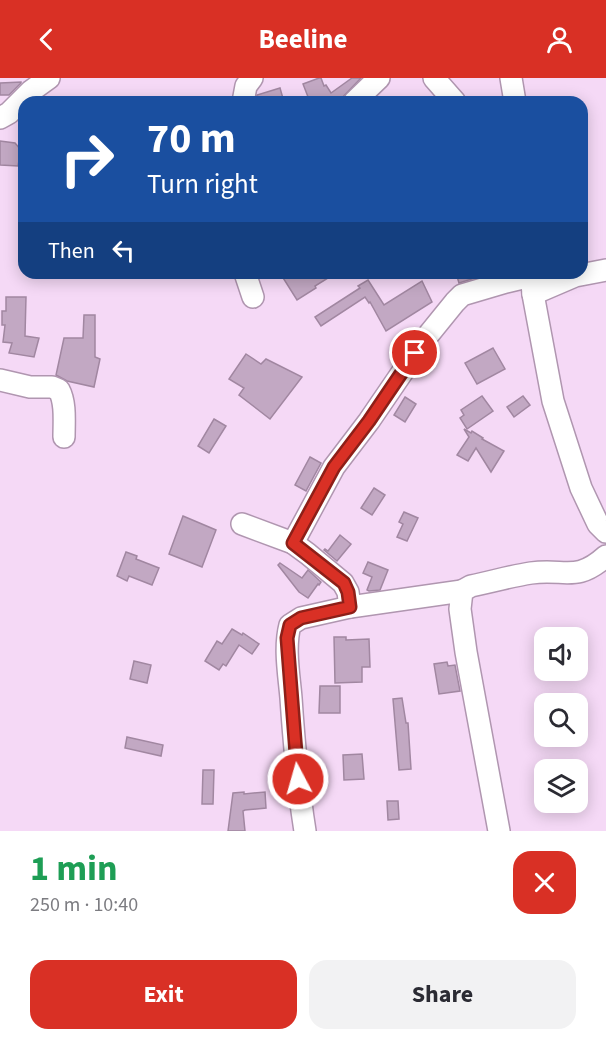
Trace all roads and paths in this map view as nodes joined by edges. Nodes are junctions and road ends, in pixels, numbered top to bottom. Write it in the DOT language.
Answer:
graph roads {
  1 [pos="49,78"];
  2 [pos="252,78"];
  3 [pos="435,78"];
  4 [pos="511,78"];
  5 [pos="26,96"];
  6 [pos="244,96"];
  7 [pos="450,96"];
  8 [pos="514,96"];
  9 [pos="18,104"];
  10 [pos="0,118"];
  11 [pos="606,270"];
  12 [pos="588,273"];
  13 [pos="247,279"];
  14 [pos="549,279"];
  15 [pos="532,281"];
  16 [pos="253,297"];
  17 [pos="0,380"];
  18 [pos="64,437"];
  19 [pos="242,524"];
  20 [pos="606,532"];
  21 [pos="293,543"];
  22 [pos="606,556"];
  23 [pos="462,591"];
  24 [pos="350,607"];
  25 [pos="305,831"];
  26 [pos="499,831"];
  1 -- 5 [label="street"];
  2 -- 6 [label="street"];
  3 -- 7 [label="street"];
  4 -- 8 [label="street"];
  9 -- 10 [label="street"];
  11 -- 12 [label="street"];
  13 -- 16 [label="street"];
  14 -- 15 [label="street"];
  15 -- 20 [label="street"];
  15 -- 21 [label="street"];
  17 -- 18 [label="street"];
  19 -- 21 [label="street"];
  21 -- 24 [label="street"];
  22 -- 23 [label="street"];
  23 -- 24 [label="street"];
  23 -- 26 [label="street"];
  24 -- 25 [label="street"];
}
